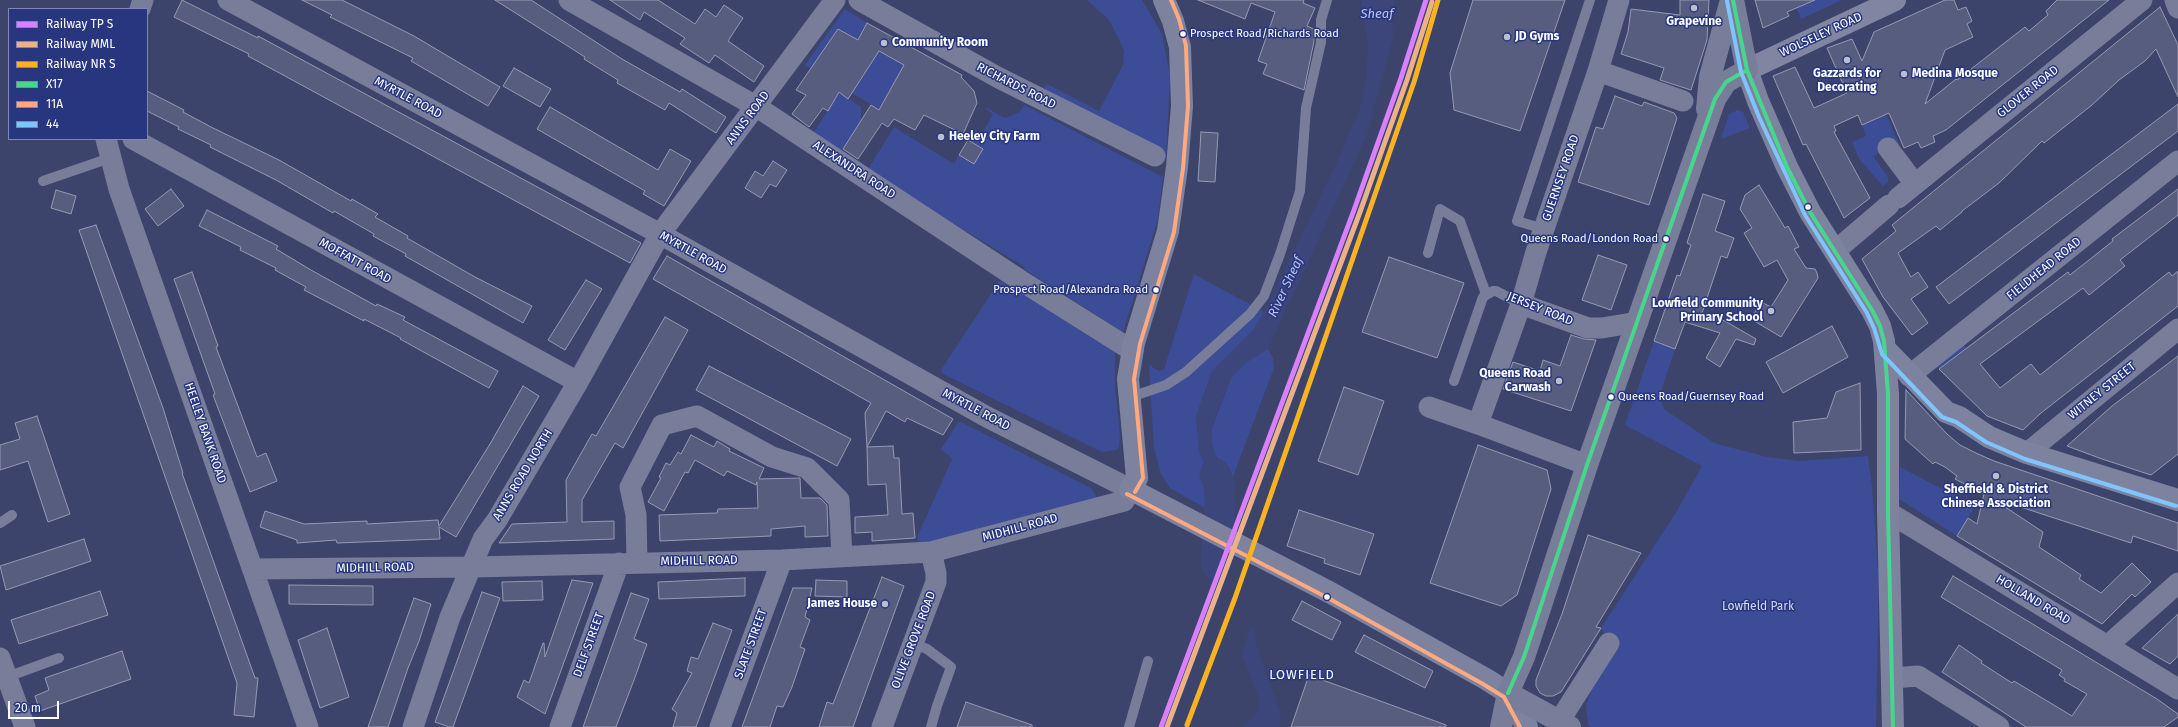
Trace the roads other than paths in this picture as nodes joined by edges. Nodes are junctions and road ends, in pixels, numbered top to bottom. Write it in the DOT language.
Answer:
graph roads {
  1 [pos="228,0"];
  2 [pos="569,0"];
  3 [pos="835,0"];
  4 [pos="859,0"];
  5 [pos="1164,0"];
  6 [pos="1327,0"];
  7 [pos="1590,0"];
  8 [pos="1619,0"];
  9 [pos="1732,0"];
  10 [pos="2142,0"];
  11 [pos="2174,0"];
  12 [pos="1891,1"];
  13 [pos="2178,8"];
  14 [pos="1748,70"];
  15 [pos="1598,71"];
  16 [pos="1683,101"];
  17 [pos="757,107"];
  18 [pos="1706,124"];
  19 [pos="135,140"];
  20 [pos="1888,148"];
  21 [pos="108,149"];
  22 [pos="1155,156"];
  23 [pos="2178,162"];
  24 [pos="43,181"];
  25 [pos="1915,184"];
  26 [pos="1544,229"];
  27 [pos="660,234"];
  28 [pos="1835,251"];
  29 [pos="1428,253"];
  30 [pos="1486,294"];
  31 [pos="1521,304"];
  32 [pos="1638,322"];
  33 [pos="2178,329"];
  34 [pos="1886,350"];
  35 [pos="1133,351"];
  36 [pos="1909,376"];
  37 [pos="1887,378"];
  38 [pos="1454,381"];
  39 [pos="578,382"];
  40 [pos="1128,398"];
  41 [pos="1429,407"];
  42 [pos="1478,424"];
  43 [pos="2027,453"];
  44 [pos="1587,465"];
  45 [pos="1130,489"];
  46 [pos="2178,500"];
  47 [pos="1888,512"];
  48 [pos="12,516"];
  49 [pos="0,523"];
  50 [pos="931,552"];
  51 [pos="842,556"];
  52 [pos="782,560"];
  53 [pos="628,563"];
  54 [pos="473,567"];
  55 [pos="253,569"];
  56 [pos="2178,583"];
  57 [pos="1609,643"];
  58 [pos="913,644"];
  59 [pos="2107,646"];
  60 [pos="0,658"];
  61 [pos="59,658"];
  62 [pos="1148,661"];
  63 [pos="7,677"];
  64 [pos="1892,678"];
  65 [pos="2178,689"];
  66 [pos="1508,694"];
  67 [pos="1565,724"];
  68 [pos="25,727"];
  69 [pos="308,727"];
  70 [pos="413,727"];
  71 [pos="560,727"];
  72 [pos="720,727"];
  73 [pos="882,727"];
  74 [pos="931,727"];
  75 [pos="1129,727"];
  76 [pos="1501,727"];
  77 [pos="1527,727"];
  78 [pos="1893,727"];
  79 [pos="1999,727"];
  1 -- 27 [label="street, MYRTLE ROAD"];
  2 -- 17 [label="street, ALEXANDRA ROAD"];
  3 -- 17 [label="street, ANNS ROAD"];
  4 -- 22 [label="street, RICHARDS ROAD"];
  5 -- 35 [label="main road"];
  6 -- 40 [label="lane"];
  7 -- 26 [label="lane"];
  8 -- 15 [label="street, GUERNSEY ROAD"];
  9 -- 14 [label="highway"];
  9 -- 18 [label="highway"];
  10 -- 25 [label="street, GLOVER ROAD"];
  11 -- 13 [label="street"];
  12 -- 14 [label="main road, WOLSELEY ROAD"];
  14 -- 18 [label="highway"];
  14 -- 28 [label="main road"];
  15 -- 16 [label="street"];
  15 -- 26 [label="street, GUERNSEY ROAD"];
  17 -- 27 [label="street, ANNS ROAD"];
  17 -- 35 [label="street, ALEXANDRA ROAD"];
  18 -- 32 [label="highway"];
  19 -- 39 [label="street, MOFFATT ROAD"];
  20 -- 25 [label="street"];
  21 -- 24 [label="lane"];
  21 -- 55 [label="street, HEELEY BANK ROAD"];
  23 -- 36 [label="street, FIELDHEAD ROAD"];
  25 -- 28 [label="street, GLOVER ROAD"];
  26 -- 31 [label="street, GUERNSEY ROAD"];
  27 -- 39 [label="street, ANNS ROAD NORTH"];
  27 -- 45 [label="street, MYRTLE ROAD"];
  28 -- 34 [label="main road"];
  29 -- 30 [label="lane"];
  30 -- 31 [label="lane, JERSEY ROAD"];
  30 -- 38 [label="lane"];
  31 -- 32 [label="street, JERSEY ROAD"];
  31 -- 42 [label="street, GUERNSEY ROAD"];
  32 -- 44 [label="highway"];
  33 -- 43 [label="street, WITNEY STREET"];
  34 -- 36 [label="main road"];
  34 -- 37 [label="main road"];
  35 -- 40 [label="main road"];
  36 -- 37 [label="main road"];
  36 -- 43 [label="main road"];
  37 -- 47 [label="main road"];
  39 -- 54 [label="street, ANNS ROAD NORTH"];
  40 -- 45 [label="main road"];
  41 -- 42 [label="street"];
  42 -- 44 [label="street"];
  43 -- 46 [label="main road"];
  44 -- 66 [label="highway"];
  45 -- 50 [label="street, MIDHILL ROAD"];
  45 -- 66 [label="main road, MYRTLE ROAD"];
  47 -- 59 [label="street, HOLLAND ROAD"];
  47 -- 64 [label="main road"];
  48 -- 49 [label="lane"];
  50 -- 51 [label="street, MIDHILL ROAD"];
  50 -- 58 [label="street, OLIVE GROVE ROAD"];
  51 -- 52 [label="street, MIDHILL ROAD"];
  51 -- 53 [label="street"];
  52 -- 53 [label="street, MIDHILL ROAD"];
  52 -- 72 [label="street, SLATE STREET"];
  53 -- 54 [label="street, MIDHILL ROAD"];
  53 -- 71 [label="street, DELF STREET"];
  54 -- 55 [label="street, MIDHILL ROAD"];
  54 -- 70 [label="street, ANNS ROAD NORTH"];
  55 -- 69 [label="street, HEELEY BANK ROAD"];
  56 -- 59 [label="street"];
  57 -- 67 [label="street"];
  58 -- 73 [label="street, OLIVE GROVE ROAD"];
  58 -- 74 [label="lane"];
  59 -- 65 [label="street, HOLLAND ROAD"];
  60 -- 63 [label="street"];
  61 -- 63 [label="lane"];
  62 -- 75 [label="lane"];
  63 -- 68 [label="street"];
  64 -- 78 [label="main road"];
  64 -- 79 [label="street"];
  66 -- 67 [label="highway"];
  66 -- 76 [label="highway"];
  66 -- 77 [label="main road"];
}
